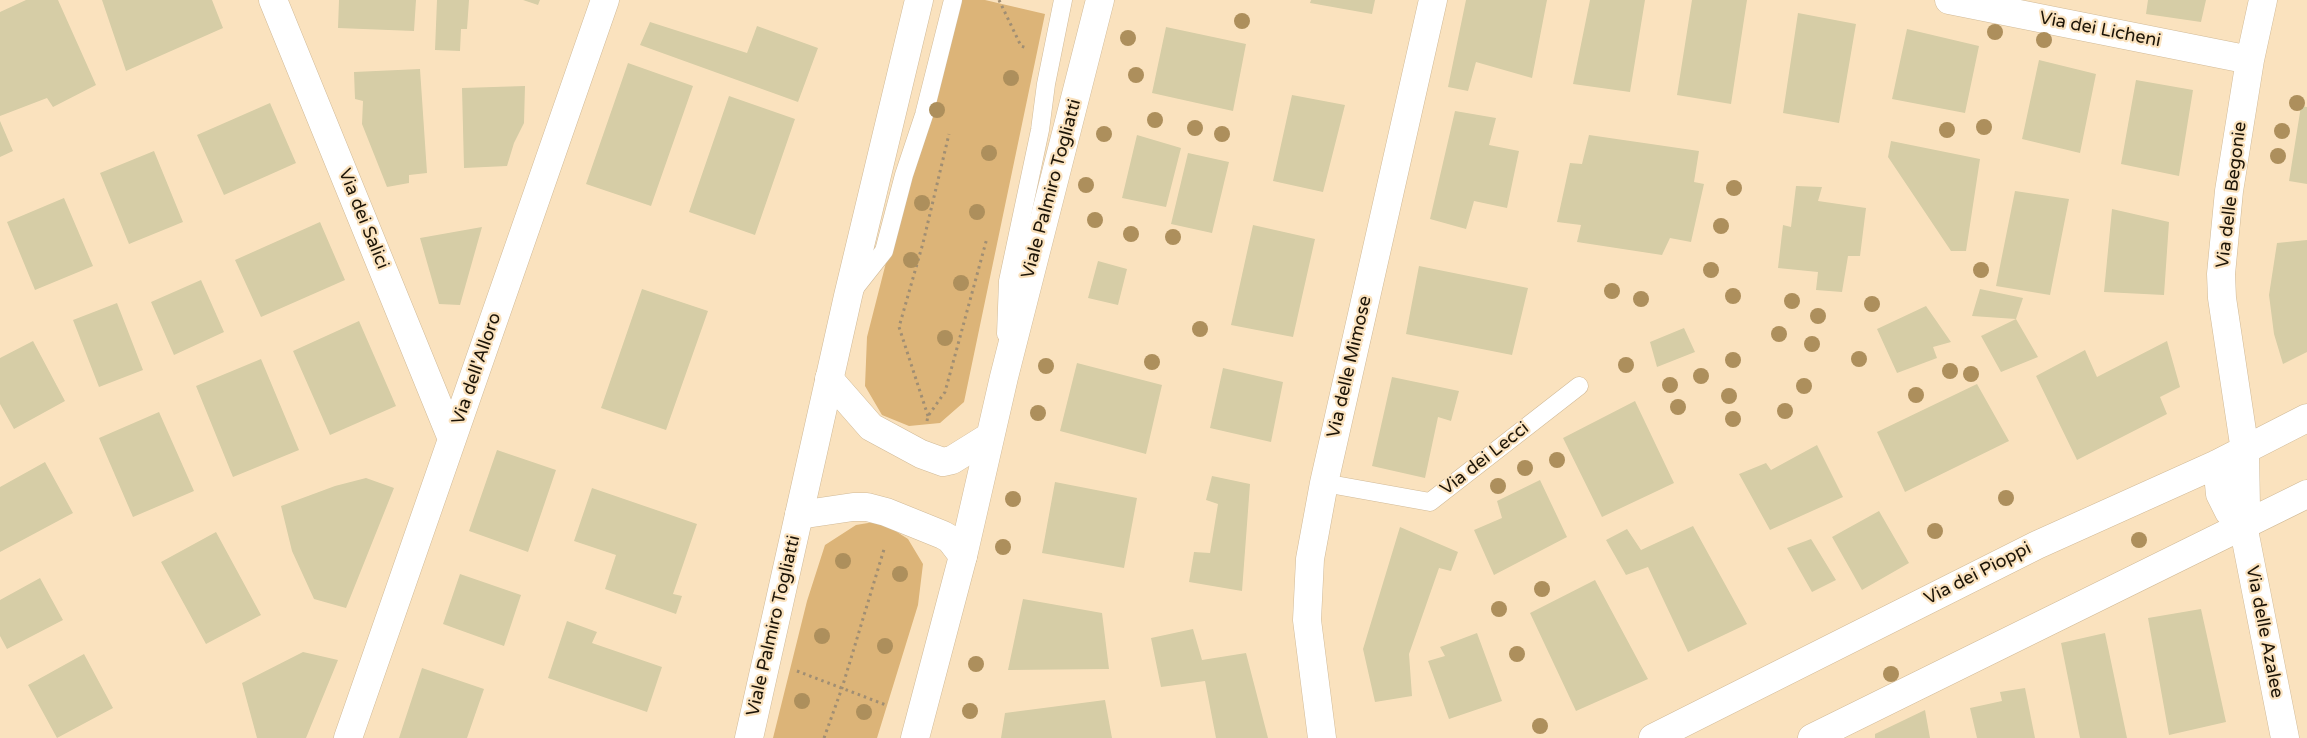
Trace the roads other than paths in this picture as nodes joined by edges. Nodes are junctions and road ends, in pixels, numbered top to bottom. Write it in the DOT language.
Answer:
graph roads {
  1 [pos="272,0"];
  2 [pos="605,0"];
  3 [pos="919,0"];
  4 [pos="953,0"];
  5 [pos="1063,0"];
  6 [pos="1100,0"];
  7 [pos="1433,0"];
  8 [pos="1949,0"];
  9 [pos="2263,0"];
  10 [pos="2250,60"];
  11 [pos="848,296"];
  12 [pos="1004,377"];
  13 [pos="829,379"];
  14 [pos="1579,386"];
  15 [pos="2307,418"];
  16 [pos="989,437"];
  17 [pos="452,439"];
  18 [pos="2244,451"];
  19 [pos="2217,464"];
  20 [pos="1324,483"];
  21 [pos="2307,494"];
  22 [pos="799,515"];
  23 [pos="2242,525"];
  24 [pos="963,556"];
  25 [pos="348,738"];
  26 [pos="749,738"];
  27 [pos="915,738"];
  28 [pos="1322,738"];
  29 [pos="1653,738"];
  30 [pos="1812,738"];
  31 [pos="2285,738"];
  1 -- 17 [label="street, Via dei Salici"];
  2 -- 17 [label="street, Via dell'Alloro"];
  3 -- 11 [label="street, Viale Palmiro Togliatti"];
  4 -- 11 [label="lane, Viale Palmiro Togliatti"];
  5 -- 12 [label="lane, Viale Palmiro Togliatti"];
  6 -- 12 [label="street, Viale Palmiro Togliatti"];
  7 -- 20 [label="street, Via delle Mimose"];
  8 -- 10 [label="street, Via dei Licheni"];
  9 -- 10 [label="street, Via delle Begonie"];
  10 -- 18 [label="street, Via delle Begonie"];
  11 -- 13 [label="street, Viale Palmiro Togliatti"];
  12 -- 16 [label="street, Viale Palmiro Togliatti"];
  13 -- 16 [label="street"];
  13 -- 22 [label="street, Viale Palmiro Togliatti"];
  14 -- 20 [label="lane, Via dei Lecci"];
  15 -- 18 [label="street, Via dei Pioppi"];
  16 -- 24 [label="street, Viale Palmiro Togliatti"];
  17 -- 25 [label="street, Via dell'Alloro"];
  18 -- 19 [label="street, Via dei Pioppi"];
  18 -- 23 [label="street, Via delle Begonie"];
  19 -- 23 [label="street"];
  19 -- 29 [label="street, Via dei Pioppi"];
  20 -- 28 [label="street, Via delle Mimose"];
  21 -- 23 [label="street"];
  22 -- 24 [label="street, Viale Palmiro Togliatti"];
  22 -- 26 [label="street, Viale Palmiro Togliatti"];
  23 -- 30 [label="street"];
  23 -- 31 [label="street, Via delle Azalee"];
  24 -- 27 [label="street, Viale Palmiro Togliatti"];
}
